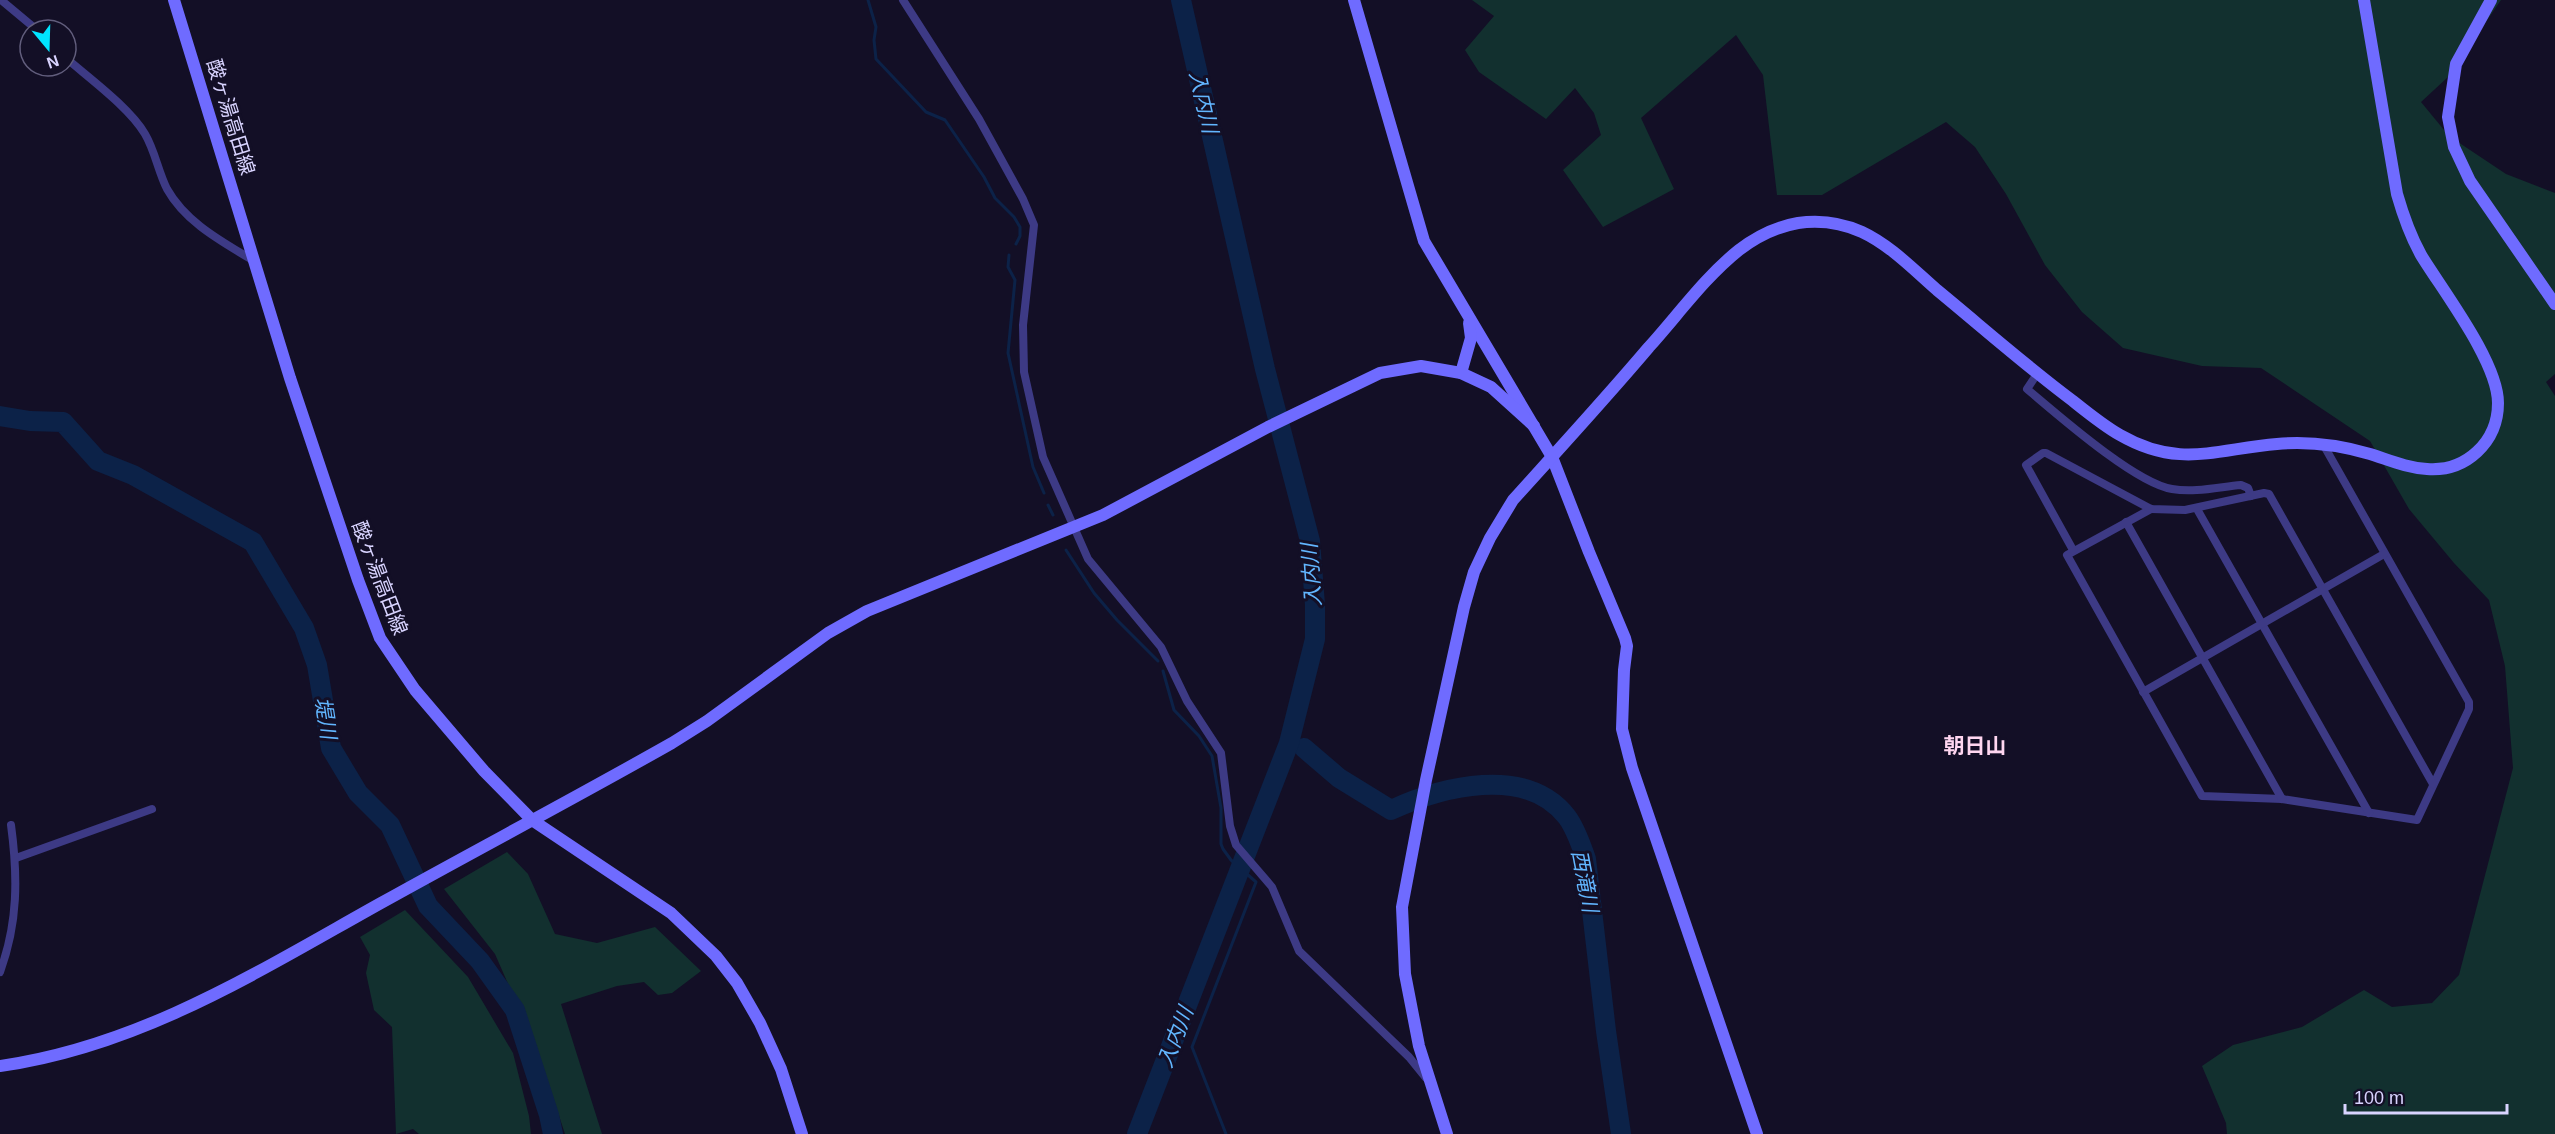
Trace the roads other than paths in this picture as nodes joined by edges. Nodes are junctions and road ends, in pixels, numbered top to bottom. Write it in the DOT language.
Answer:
graph roads {
  1 [pos="1,0"];
  2 [pos="174,0"];
  3 [pos="903,0"];
  4 [pos="1354,0"];
  5 [pos="2364,0"];
  6 [pos="2491,0"];
  7 [pos="23,18"];
  8 [pos="78,69"];
  9 [pos="256,262"];
  10 [pos="2555,304"];
  11 [pos="1467,316"];
  12 [pos="1461,373"];
  13 [pos="2037,374"];
  14 [pos="1534,426"];
  15 [pos="2324,444"];
  16 [pos="1552,457"];
  17 [pos="2251,496"];
  18 [pos="2151,508"];
  19 [pos="2197,509"];
  20 [pos="2126,522"];
  21 [pos="1073,527"];
  22 [pos="2073,550"];
  23 [pos="2384,554"];
  24 [pos="2324,589"];
  25 [pos="2261,624"];
  26 [pos="2203,657"];
  27 [pos="2143,692"];
  28 [pos="2433,784"];
  29 [pos="2282,800"];
  30 [pos="153,809"];
  31 [pos="2369,813"];
  32 [pos="532,820"];
  33 [pos="11,825"];
  34 [pos="16,858"];
  35 [pos="0,972"];
  36 [pos="0,1066"];
  37 [pos="1429,1081"];
  38 [pos="802,1134"];
  39 [pos="1447,1134"];
  40 [pos="1757,1134"];
  1 -- 7 [label="street"];
  2 -- 9 [label="street, 酸ヶ湯高田線"];
  3 -- 21 [label="street"];
  4 -- 11 [label="street"];
  5 -- 15 [label="street"];
  6 -- 10 [label="street"];
  8 -- 9 [label="street"];
  9 -- 32 [label="street, 酸ヶ湯高田線"];
  11 -- 12 [label="street"];
  11 -- 14 [label="street"];
  12 -- 14 [label="street"];
  12 -- 21 [label="street"];
  13 -- 15 [label="street"];
  13 -- 16 [label="street"];
  13 -- 17 [label="street"];
  14 -- 16 [label="street"];
  15 -- 23 [label="street"];
  16 -- 37 [label="street"];
  16 -- 40 [label="street"];
  17 -- 19 [label="street"];
  17 -- 24 [label="street"];
  18 -- 19 [label="street"];
  18 -- 20 [label="street"];
  18 -- 22 [label="street"];
  19 -- 25 [label="street"];
  20 -- 22 [label="street"];
  20 -- 26 [label="street"];
  21 -- 32 [label="street"];
  21 -- 37 [label="street"];
  22 -- 27 [label="street"];
  23 -- 24 [label="street"];
  23 -- 28 [label="street"];
  24 -- 25 [label="street"];
  24 -- 28 [label="street"];
  25 -- 26 [label="street"];
  25 -- 31 [label="street"];
  26 -- 27 [label="street"];
  26 -- 29 [label="street"];
  27 -- 29 [label="street"];
  28 -- 31 [label="street"];
  29 -- 31 [label="street"];
  30 -- 34 [label="street"];
  32 -- 36 [label="street"];
  32 -- 38 [label="street, 酸ヶ湯高田線"];
  33 -- 34 [label="street"];
  34 -- 35 [label="street"];
  37 -- 39 [label="street"];
}
